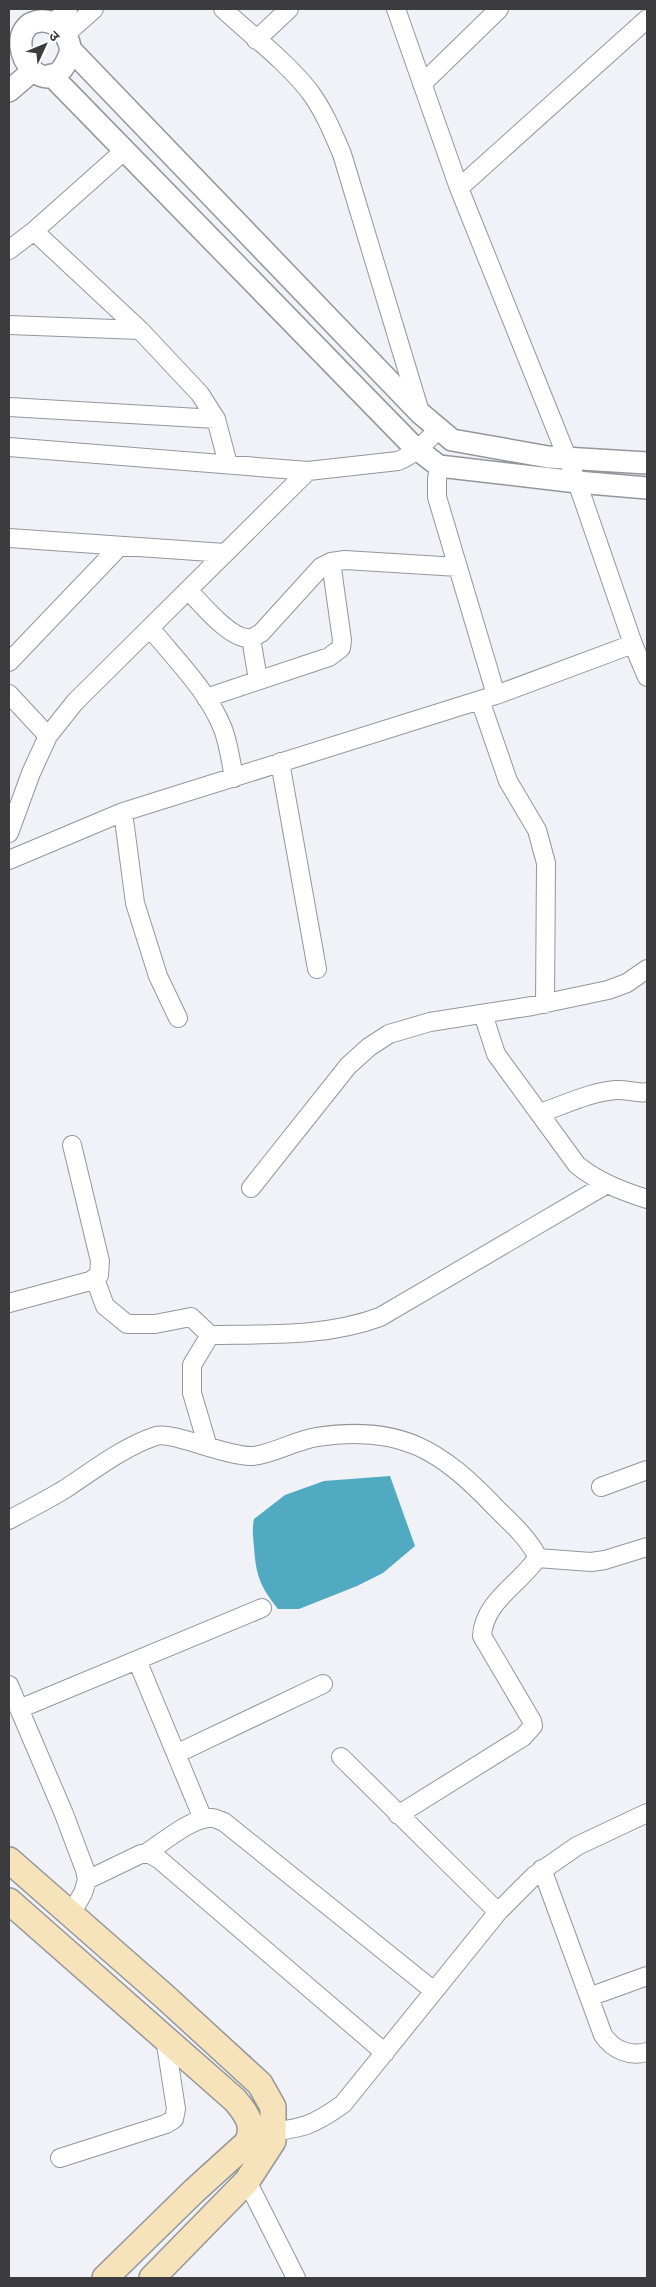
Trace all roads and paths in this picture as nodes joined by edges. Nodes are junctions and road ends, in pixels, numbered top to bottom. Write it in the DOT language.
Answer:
graph roads {
  1 [pos="94,9"];
  2 [pos="223,9"];
  3 [pos="289,9"];
  4 [pos="396,9"];
  5 [pos="499,9"];
  6 [pos="647,18"];
  7 [pos="53,24"];
  8 [pos="256,40"];
  9 [pos="12,46"];
  10 [pos="30,73"];
  11 [pos="51,75"];
  12 [pos="422,84"];
  13 [pos="9,92"];
  14 [pos="125,150"];
  15 [pos="459,188"];
  16 [pos="34,231"];
  17 [pos="9,250"];
  18 [pos="9,326"];
  19 [pos="140,330"];
  20 [pos="9,406"];
  21 [pos="420,413"];
  22 [pos="216,419"];
  23 [pos="438,430"];
  24 [pos="9,447"];
  25 [pos="417,450"];
  26 [pos="566,458"];
  27 [pos="647,463"];
  28 [pos="228,464"];
  29 [pos="439,466"];
  30 [pos="308,471"];
  31 [pos="577,482"];
  32 [pos="647,488"];
  33 [pos="9,538"];
  34 [pos="120,546"];
  35 [pos="225,553"];
  36 [pos="331,562"];
  37 [pos="458,567"];
  38 [pos="189,591"];
  39 [pos="151,629"];
  40 [pos="251,638"];
  41 [pos="633,644"];
  42 [pos="9,662"];
  43 [pos="647,677"];
  44 [pos="258,680"];
  45 [pos="9,694"];
  46 [pos="206,698"];
  47 [pos="488,698"];
  48 [pos="48,736"];
  49 [pos="280,762"];
  50 [pos="234,778"];
  51 [pos="123,812"];
  52 [pos="9,833"];
  53 [pos="9,860"];
  54 [pos="317,969"];
  55 [pos="647,969"];
  56 [pos="545,1004"];
  57 [pos="483,1014"];
  58 [pos="178,1018"];
  59 [pos="647,1092"];
  60 [pos="540,1114"];
  61 [pos="72,1145"];
  62 [pos="607,1184"];
  63 [pos="251,1188"];
  64 [pos="647,1199"];
  65 [pos="95,1279"];
  66 [pos="9,1303"];
  67 [pos="210,1335"];
  68 [pos="208,1447"];
  69 [pos="647,1470"];
  70 [pos="601,1488"];
  71 [pos="9,1520"];
  72 [pos="647,1547"];
  73 [pos="537,1558"];
  74 [pos="262,1608"];
  75 [pos="137,1660"];
  76 [pos="9,1684"];
  77 [pos="323,1684"];
  78 [pos="19,1709"];
  79 [pos="176,1754"];
  80 [pos="341,1757"];
  81 [pos="647,1813"];
  82 [pos="398,1815"];
  83 [pos="203,1819"];
  84 [pos="145,1854"];
  85 [pos="9,1860"];
  86 [pos="542,1869"];
  87 [pos="87,1880"];
  88 [pos="9,1900"];
  89 [pos="498,1912"];
  90 [pos="71,1914"];
  91 [pos="647,1976"];
  92 [pos="434,1991"];
  93 [pos="589,1997"];
  94 [pos="165,2038"];
  95 [pos="647,2052"];
  96 [pos="385,2053"];
  97 [pos="263,2133"];
  98 [pos="60,2158"];
  99 [pos="247,2181"];
  100 [pos="105,2278"];
  101 [pos="152,2278"];
  102 [pos="296,2278"];
  1 -- 7 [label="street"];
  2 -- 8 [label="street"];
  3 -- 8 [label="street"];
  4 -- 12 [label="street"];
  5 -- 12 [label="street"];
  6 -- 15 [label="street"];
  7 -- 9 [label="street"];
  7 -- 11 [label="street"];
  7 -- 21 [label="street"];
  8 -- 21 [label="street"];
  9 -- 10 [label="street"];
  10 -- 11 [label="street"];
  10 -- 13 [label="street"];
  11 -- 14 [label="street"];
  12 -- 15 [label="street"];
  14 -- 16 [label="street"];
  14 -- 25 [label="street"];
  15 -- 26 [label="street"];
  16 -- 17 [label="street"];
  16 -- 19 [label="street"];
  18 -- 19 [label="street"];
  19 -- 22 [label="street"];
  20 -- 22 [label="street"];
  21 -- 23 [label="street"];
  22 -- 28 [label="street"];
  23 -- 25 [label="street"];
  23 -- 26 [label="street"];
  24 -- 28 [label="street"];
  25 -- 29 [label="street"];
  25 -- 30 [label="street"];
  26 -- 27 [label="street"];
  26 -- 31 [label="street"];
  28 -- 30 [label="street"];
  29 -- 31 [label="street"];
  29 -- 37 [label="street"];
  30 -- 35 [label="street"];
  31 -- 32 [label="street"];
  31 -- 41 [label="street"];
  33 -- 34 [label="street"];
  34 -- 35 [label="street"];
  34 -- 42 [label="street"];
  35 -- 38 [label="street"];
  36 -- 37 [label="street"];
  36 -- 40 [label="street"];
  36 -- 44 [label="street"];
  37 -- 47 [label="street"];
  38 -- 39 [label="street"];
  38 -- 40 [label="street"];
  39 -- 46 [label="street"];
  39 -- 48 [label="street"];
  40 -- 44 [label="street"];
  41 -- 43 [label="street"];
  41 -- 47 [label="street"];
  44 -- 46 [label="street"];
  45 -- 48 [label="street"];
  46 -- 50 [label="street"];
  47 -- 49 [label="street"];
  47 -- 56 [label="street"];
  48 -- 52 [label="street"];
  49 -- 50 [label="street"];
  49 -- 54 [label="street"];
  50 -- 51 [label="street"];
  51 -- 53 [label="street"];
  51 -- 58 [label="street"];
  55 -- 56 [label="street"];
  56 -- 57 [label="street"];
  57 -- 60 [label="street"];
  57 -- 63 [label="street"];
  59 -- 60 [label="street"];
  60 -- 62 [label="street"];
  61 -- 65 [label="street"];
  62 -- 64 [label="street"];
  62 -- 67 [label="street"];
  65 -- 66 [label="street"];
  65 -- 67 [label="street"];
  67 -- 68 [label="street"];
  68 -- 71 [label="street"];
  68 -- 73 [label="street"];
  69 -- 70 [label="street"];
  72 -- 73 [label="street"];
  73 -- 82 [label="street"];
  74 -- 75 [label="street"];
  75 -- 78 [label="street"];
  75 -- 79 [label="street"];
  76 -- 78 [label="street"];
  77 -- 79 [label="street"];
  78 -- 87 [label="street"];
  79 -- 83 [label="street"];
  80 -- 82 [label="street"];
  81 -- 86 [label="street"];
  82 -- 89 [label="street"];
  83 -- 84 [label="street"];
  83 -- 92 [label="street"];
  84 -- 87 [label="street"];
  84 -- 96 [label="street"];
  85 -- 90 [label="main road"];
  86 -- 89 [label="street"];
  86 -- 93 [label="street"];
  87 -- 90 [label="street"];
  88 -- 94 [label="main road"];
  89 -- 92 [label="street"];
  90 -- 97 [label="main road"];
  91 -- 93 [label="street"];
  92 -- 96 [label="street"];
  93 -- 95 [label="street"];
  94 -- 97 [label="main road"];
  94 -- 98 [label="street"];
  96 -- 97 [label="street"];
  97 -- 99 [label="main road"];
  97 -- 100 [label="main road"];
  99 -- 101 [label="main road"];
  99 -- 102 [label="street"];
}
